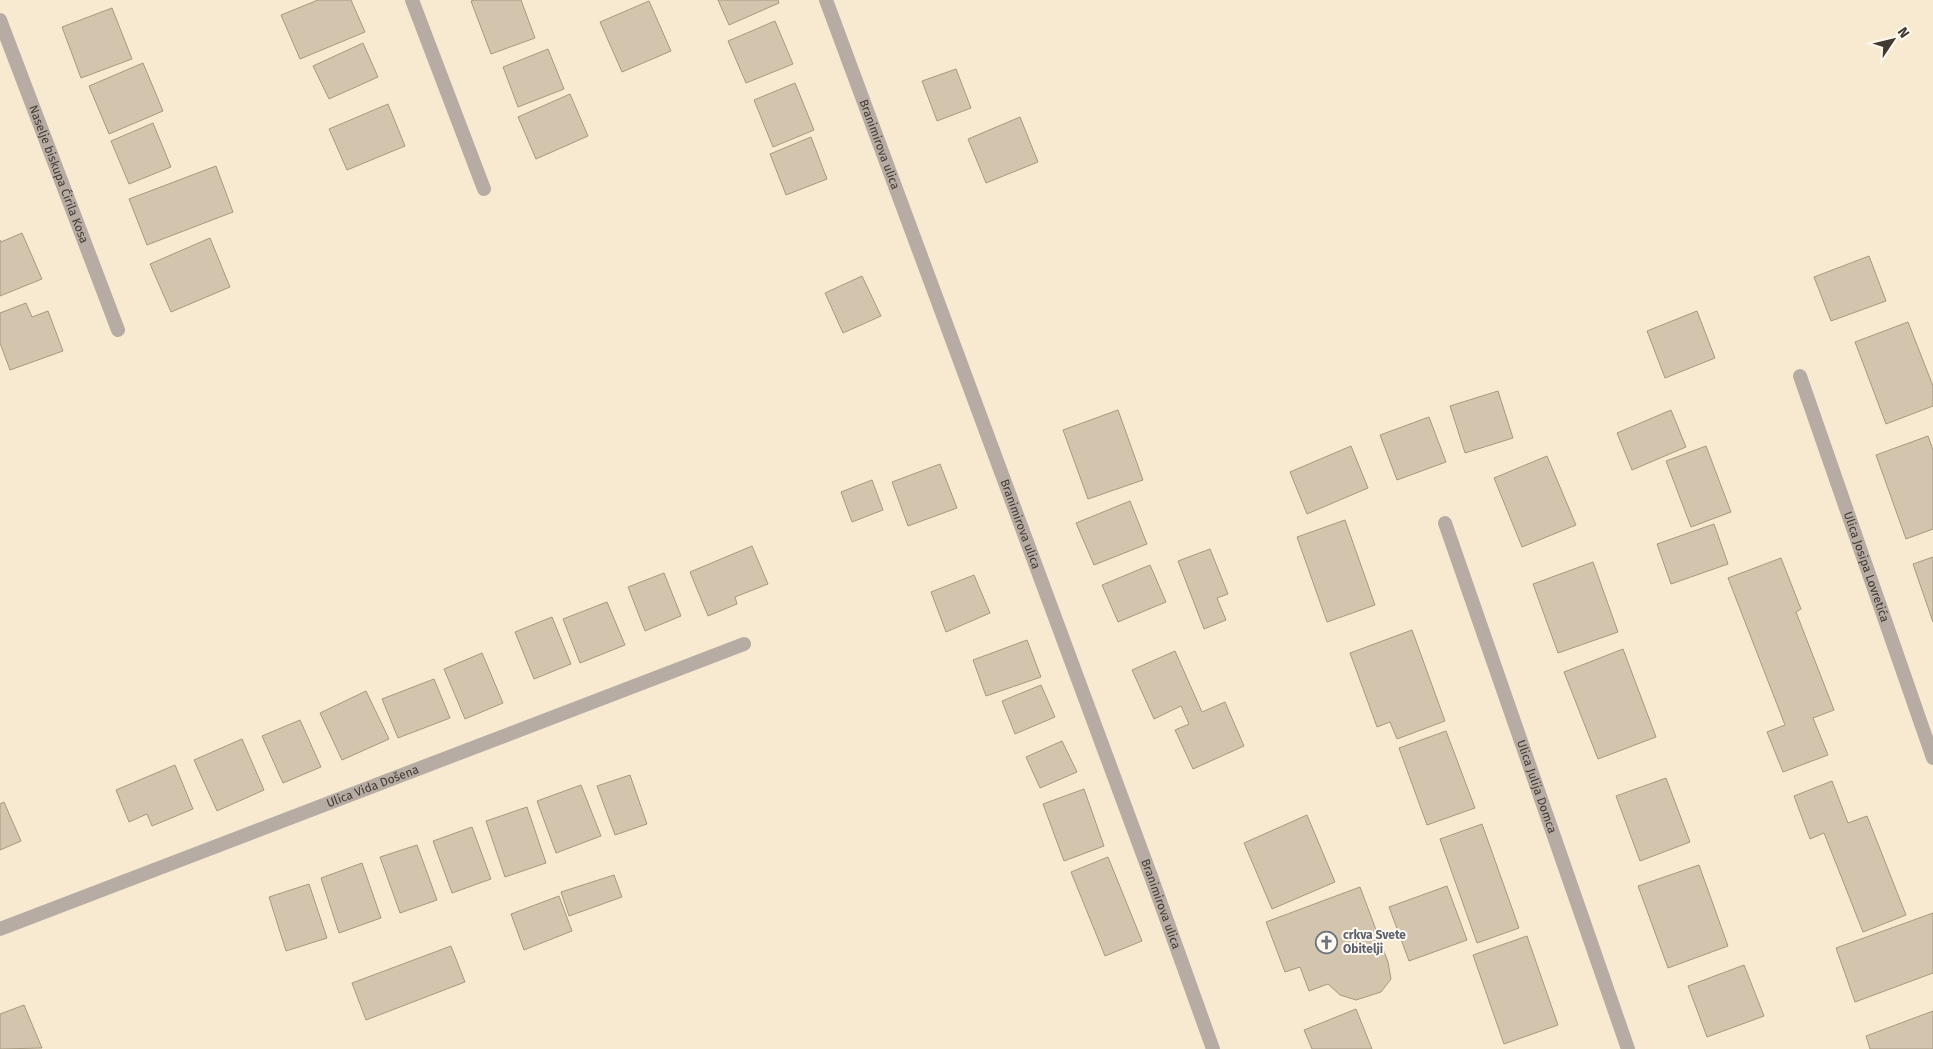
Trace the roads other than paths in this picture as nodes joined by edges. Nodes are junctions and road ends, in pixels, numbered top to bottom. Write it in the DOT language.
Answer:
graph roads {
  1 [pos="412,0"];
  2 [pos="826,0"];
  3 [pos="0,20"];
  4 [pos="484,189"];
  5 [pos="118,330"];
  6 [pos="1800,376"];
  7 [pos="1445,523"];
  8 [pos="744,644"];
  9 [pos="1933,758"];
  10 [pos="0,929"];
  11 [pos="1213,1049"];
  12 [pos="1628,1049"];
  1 -- 4 [label="street"];
  2 -- 11 [label="street, Branimirova ulica"];
  3 -- 5 [label="street, Naselje biskupa Ćirila Kosa"];
  6 -- 9 [label="street, Ulica Josipa Lovretića"];
  7 -- 12 [label="street, Ulica Julija Domca"];
  8 -- 10 [label="street, Ulica Vida Došena"];
}
